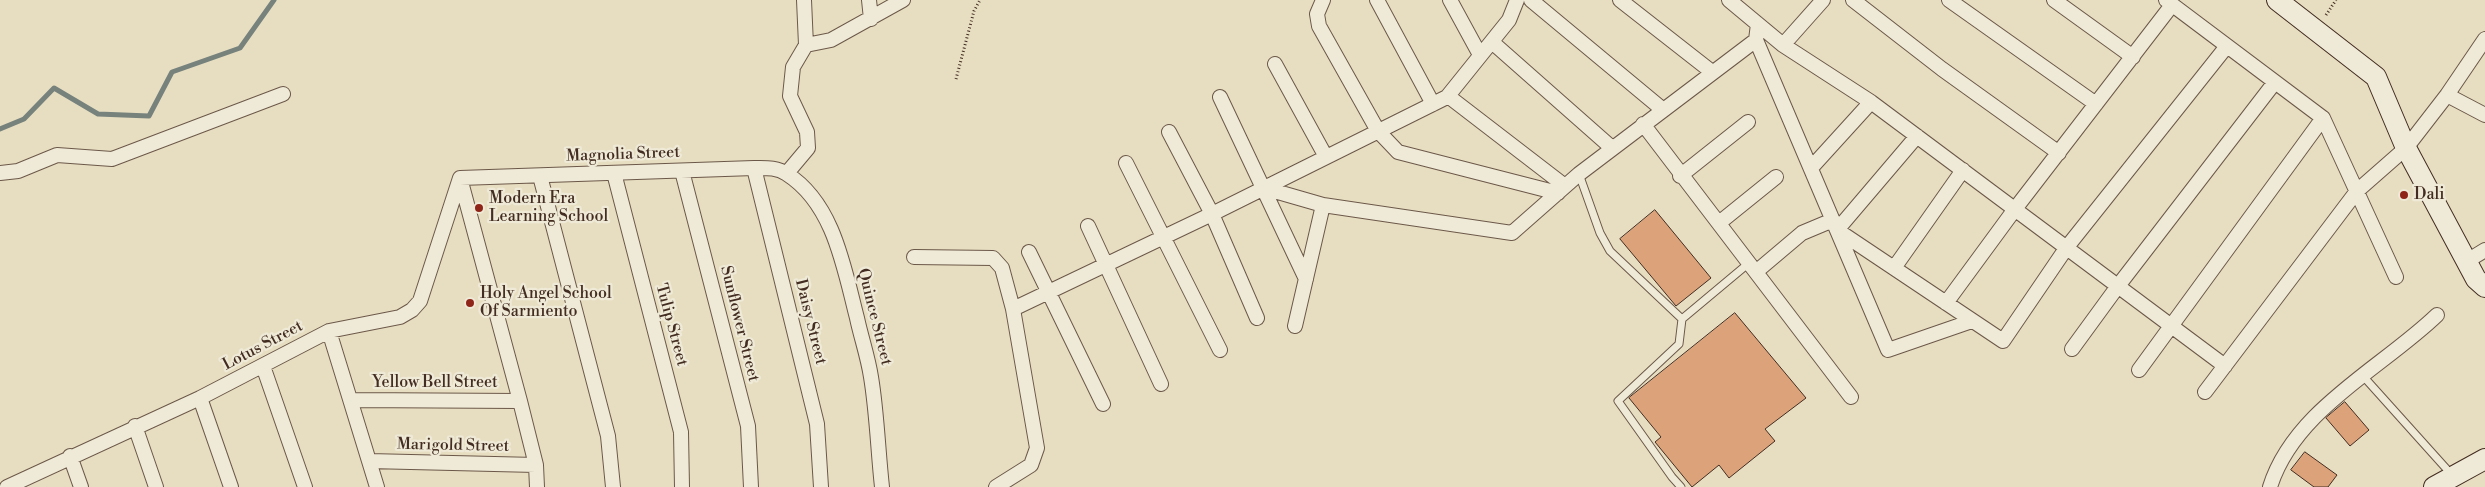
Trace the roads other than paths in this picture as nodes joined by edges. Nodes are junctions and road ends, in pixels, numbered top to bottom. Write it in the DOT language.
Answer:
graph roads {
  1 [pos="804,0"];
  2 [pos="869,0"];
  3 [pos="903,0"];
  4 [pos="1323,0"];
  5 [pos="1377,0"];
  6 [pos="1450,0"];
  7 [pos="1517,0"];
  8 [pos="1531,0"];
  9 [pos="1620,0"];
  10 [pos="1729,0"];
  11 [pos="1823,0"];
  12 [pos="1853,0"];
  13 [pos="1949,0"];
  14 [pos="2054,0"];
  15 [pos="2277,0"];
  16 [pos="2169,2"];
  17 [pos="871,19"];
  18 [pos="1758,24"];
  19 [pos="2485,38"];
  20 [pos="1756,40"];
  21 [pos="1492,42"];
  22 [pos="806,45"];
  23 [pos="1783,45"];
  24 [pos="2227,46"];
  25 [pos="1480,55"];
  26 [pos="2132,57"];
  27 [pos="1275,64"];
  28 [pos="1712,72"];
  29 [pos="2275,82"];
  30 [pos="283,94"];
  31 [pos="2447,95"];
  32 [pos="1448,96"];
  33 [pos="1220,97"];
  34 [pos="1871,102"];
  35 [pos="1433,104"];
  36 [pos="2096,104"];
  37 [pos="1662,109"];
  38 [pos="2485,115"];
  39 [pos="2323,118"];
  40 [pos="1748,122"];
  41 [pos="1643,124"];
  42 [pos="1378,131"];
  43 [pos="1169,132"];
  44 [pos="1917,136"];
  45 [pos="1612,148"];
  46 [pos="2406,148"];
  47 [pos="2058,153"];
  48 [pos="1326,156"];
  49 [pos="1126,163"];
  50 [pos="754,168"];
  51 [pos="1811,168"];
  52 [pos="1963,170"];
  53 [pos="682,171"];
  54 [pos="614,173"];
  55 [pos="787,173"];
  56 [pos="0,174"];
  57 [pos="1579,174"];
  58 [pos="540,176"];
  59 [pos="1680,176"];
  60 [pos="1776,176"];
  61 [pos="460,178"];
  62 [pos="1264,188"];
  63 [pos="1562,190"];
  64 [pos="2357,191"];
  65 [pos="1323,205"];
  66 [pos="2015,209"];
  67 [pos="1212,214"];
  68 [pos="1719,223"];
  69 [pos="1835,225"];
  70 [pos="1088,226"];
  71 [pos="1164,235"];
  72 [pos="2067,247"];
  73 [pos="2485,250"];
  74 [pos="1029,252"];
  75 [pos="914,257"];
  76 [pos="2467,261"];
  77 [pos="1104,264"];
  78 [pos="1753,267"];
  79 [pos="1894,268"];
  80 [pos="2396,277"];
  81 [pos="1306,279"];
  82 [pos="2118,286"];
  83 [pos="2485,287"];
  84 [pos="1048,292"];
  85 [pos="1946,304"];
  86 [pos="1014,309"];
  87 [pos="2437,315"];
  88 [pos="1257,318"];
  89 [pos="1682,319"];
  90 [pos="1972,321"];
  91 [pos="1295,326"];
  92 [pos="2172,326"];
  93 [pos="329,331"];
  94 [pos="2072,349"];
  95 [pos="1220,350"];
  96 [pos="264,366"];
  97 [pos="2225,366"];
  98 [pos="2140,370"];
  99 [pos="2363,376"];
  100 [pos="1161,384"];
  101 [pos="2205,392"];
  102 [pos="1851,397"];
  103 [pos="200,398"];
  104 [pos="351,400"];
  105 [pos="520,401"];
  106 [pos="1103,404"];
  107 [pos="135,426"];
  108 [pos="70,456"];
  109 [pos="2485,459"];
  110 [pos="370,461"];
  111 [pos="536,465"];
  112 [pos="2452,475"];
  113 [pos="8,487"];
  114 [pos="81,487"];
  115 [pos="156,487"];
  116 [pos="231,487"];
  117 [pos="305,487"];
  118 [pos="377,487"];
  119 [pos="537,487"];
  120 [pos="613,487"];
  121 [pos="682,487"];
  122 [pos="751,487"];
  123 [pos="821,487"];
  124 [pos="882,487"];
  125 [pos="996,487"];
  126 [pos="1681,487"];
  127 [pos="2270,487"];
  128 [pos="2434,487"];
  1 -- 22 [label="street"];
  2 -- 17 [label="street"];
  3 -- 17 [label="street"];
  4 -- 42 [label="street"];
  5 -- 35 [label="street"];
  6 -- 25 [label="street"];
  7 -- 21 [label="street"];
  8 -- 37 [label="street"];
  9 -- 28 [label="street"];
  10 -- 18 [label="street"];
  11 -- 23 [label="street"];
  12 -- 47 [label="street"];
  13 -- 36 [label="street"];
  14 -- 26 [label="street"];
  15 -- 46 [label="street"];
  16 -- 24 [label="street"];
  16 -- 26 [label="street"];
  17 -- 22 [label="street"];
  18 -- 20 [label="street"];
  18 -- 23 [label="street"];
  19 -- 31 [label="street"];
  20 -- 28 [label="street"];
  20 -- 51 [label="street"];
  21 -- 25 [label="street"];
  21 -- 45 [label="street"];
  22 -- 55 [label="street"];
  23 -- 34 [label="street"];
  24 -- 29 [label="street"];
  24 -- 72 [label="street"];
  25 -- 32 [label="street"];
  26 -- 36 [label="street"];
  27 -- 48 [label="street"];
  28 -- 37 [label="street"];
  29 -- 39 [label="street"];
  29 -- 82 [label="street"];
  30 -- 56 [label="street"];
  31 -- 38 [label="street"];
  31 -- 46 [label="street"];
  32 -- 35 [label="street"];
  32 -- 63 [label="street"];
  33 -- 62 [label="street"];
  34 -- 44 [label="street"];
  34 -- 51 [label="street"];
  35 -- 42 [label="street"];
  36 -- 47 [label="street"];
  37 -- 41 [label="street"];
  39 -- 64 [label="street"];
  39 -- 92 [label="street"];
  40 -- 59 [label="street"];
  41 -- 45 [label="street"];
  41 -- 59 [label="street"];
  42 -- 48 [label="street"];
  42 -- 63 [label="street"];
  43 -- 67 [label="street"];
  44 -- 52 [label="street"];
  44 -- 69 [label="street"];
  45 -- 57 [label="street"];
  46 -- 64 [label="street"];
  46 -- 76 [label="street"];
  47 -- 66 [label="street"];
  48 -- 62 [label="street"];
  49 -- 71 [label="street"];
  50 -- 53 [label="street, Magnolia Street"];
  50 -- 55 [label="street, Magnolia Street"];
  50 -- 123 [label="street, Daisy Street"];
  51 -- 69 [label="street"];
  52 -- 66 [label="street"];
  52 -- 79 [label="street"];
  53 -- 54 [label="street, Magnolia Street"];
  53 -- 122 [label="street, Sunflower Street"];
  54 -- 58 [label="street, Magnolia Street"];
  54 -- 121 [label="street, Tulip Street"];
  55 -- 124 [label="street, Quince Street"];
  57 -- 63 [label="street"];
  57 -- 89 [label="lane"];
  58 -- 61 [label="street, Magnolia Street"];
  58 -- 120 [label="street"];
  59 -- 68 [label="street"];
  60 -- 68 [label="street"];
  61 -- 93 [label="street, Lotus Street"];
  61 -- 105 [label="street"];
  62 -- 65 [label="street"];
  62 -- 67 [label="street"];
  62 -- 81 [label="street"];
  63 -- 65 [label="street"];
  64 -- 80 [label="street"];
  64 -- 97 [label="street"];
  65 -- 81 [label="street"];
  66 -- 72 [label="street"];
  66 -- 85 [label="street"];
  67 -- 71 [label="street"];
  67 -- 88 [label="street"];
  68 -- 78 [label="street"];
  69 -- 78 [label="street"];
  69 -- 79 [label="street"];
  69 -- 90 [label="street"];
  70 -- 77 [label="street"];
  71 -- 77 [label="street"];
  71 -- 95 [label="street"];
  72 -- 82 [label="street"];
  72 -- 90 [label="street"];
  73 -- 76 [label="street"];
  74 -- 84 [label="street"];
  75 -- 86 [label="street"];
  76 -- 83 [label="street"];
  77 -- 84 [label="street"];
  77 -- 100 [label="street"];
  78 -- 89 [label="lane"];
  78 -- 102 [label="street"];
  79 -- 85 [label="street"];
  81 -- 91 [label="street"];
  82 -- 92 [label="street"];
  82 -- 94 [label="street"];
  84 -- 86 [label="street"];
  84 -- 106 [label="street"];
  85 -- 90 [label="street"];
  86 -- 125 [label="street"];
  87 -- 99 [label="street"];
  89 -- 126 [label="lane"];
  92 -- 97 [label="street"];
  92 -- 98 [label="street"];
  93 -- 96 [label="street, Lotus Street"];
  93 -- 104 [label="street"];
  96 -- 103 [label="street, Lotus Street"];
  96 -- 117 [label="street"];
  97 -- 101 [label="street"];
  99 -- 112 [label="lane"];
  99 -- 127 [label="street"];
  103 -- 107 [label="street, Lotus Street"];
  103 -- 116 [label="street"];
  104 -- 105 [label="street, Yellow Bell Street"];
  104 -- 110 [label="street"];
  105 -- 111 [label="street"];
  107 -- 108 [label="street, Lotus Street"];
  107 -- 115 [label="street"];
  108 -- 113 [label="street, Lotus Street"];
  108 -- 114 [label="street"];
  109 -- 112 [label="street"];
  110 -- 111 [label="street, Marigold Street"];
  110 -- 118 [label="street"];
  111 -- 119 [label="street"];
  112 -- 128 [label="street"];
}
